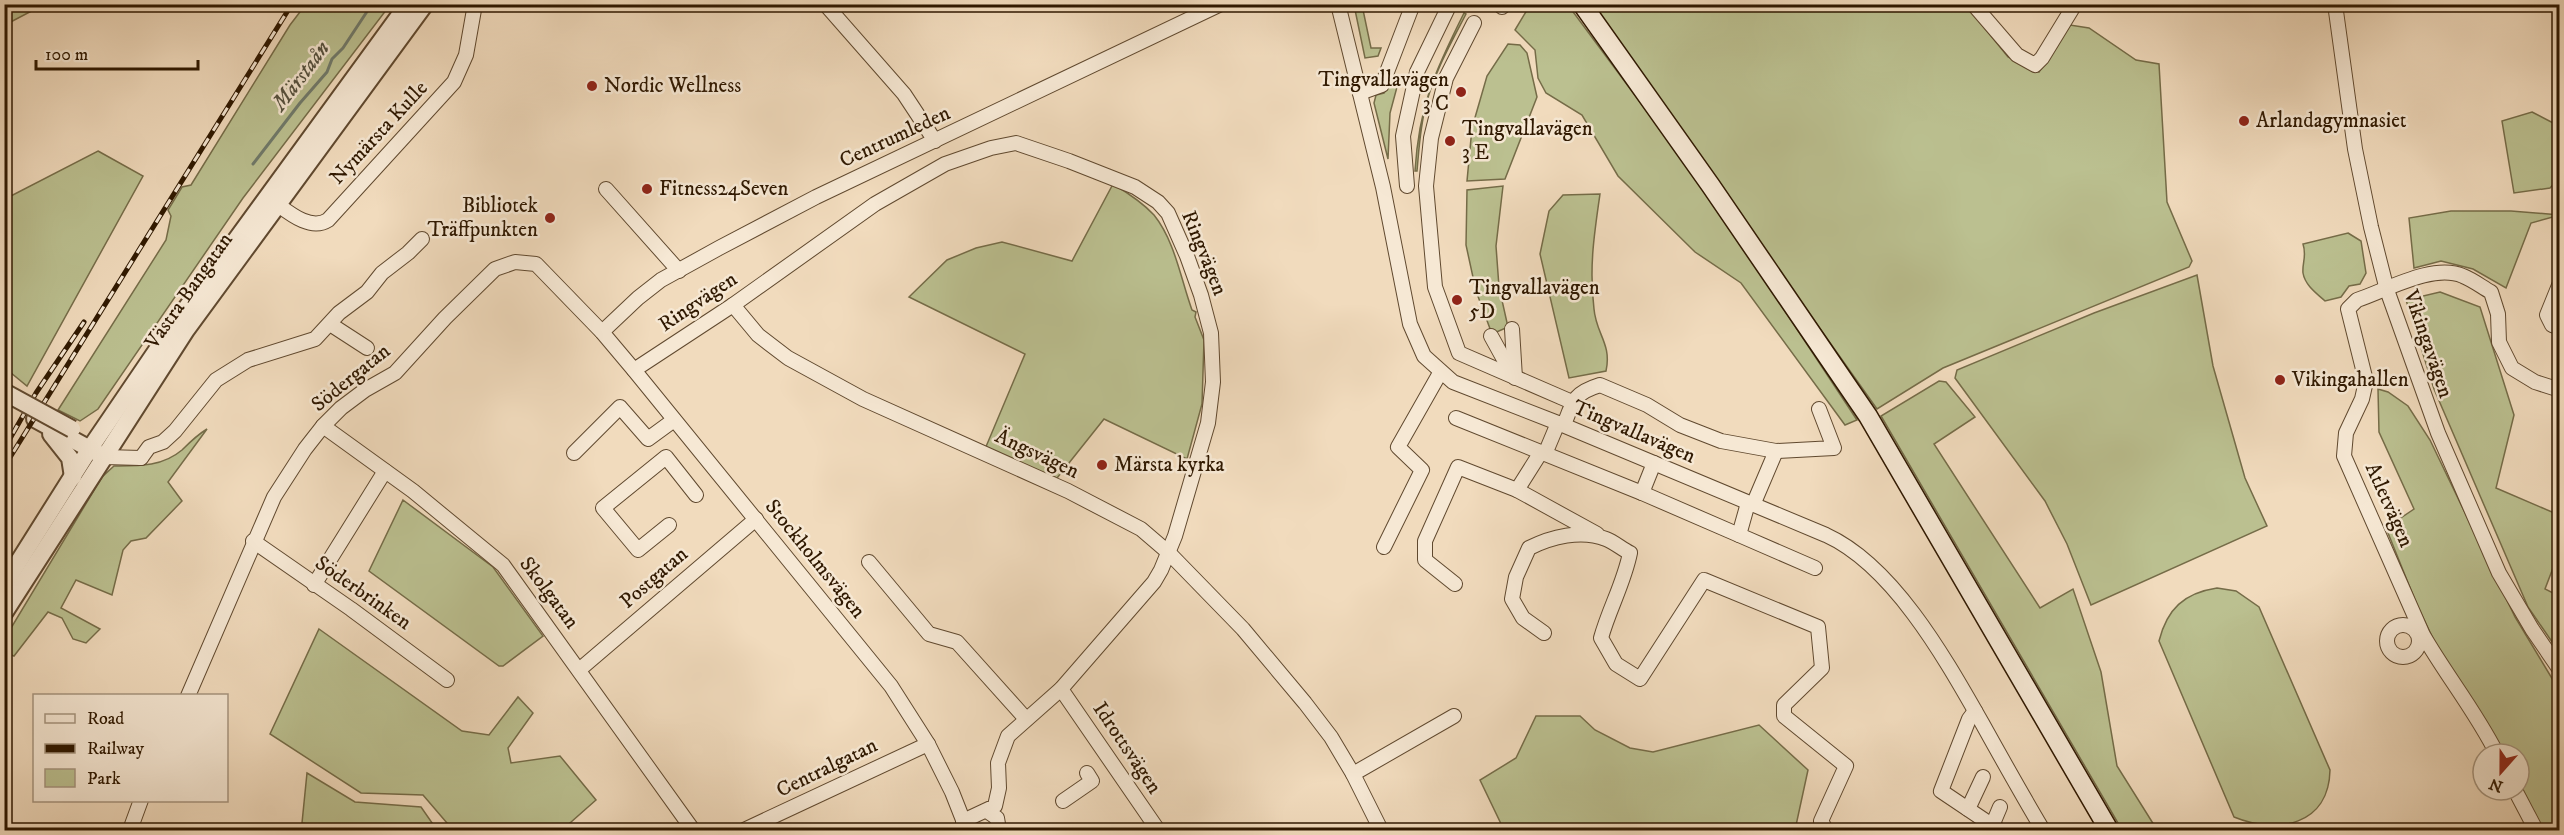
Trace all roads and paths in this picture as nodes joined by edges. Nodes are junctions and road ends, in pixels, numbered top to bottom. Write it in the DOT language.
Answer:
graph roads {
  1 [pos="408,4"];
  2 [pos="425,4"];
  3 [pos="475,4"];
  4 [pos="825,4"];
  5 [pos="1221,4"];
  6 [pos="1338,4"];
  7 [pos="1413,4"];
  8 [pos="1499,4"];
  9 [pos="1504,4"];
  10 [pos="1582,4"];
  11 [pos="1973,4"];
  12 [pos="2075,4"];
  13 [pos="2335,4"];
  14 [pos="1449,8"];
  15 [pos="1474,23"];
  16 [pos="1360,93"];
  17 [pos="934,141"];
  18 [pos="1407,186"];
  19 [pos="1426,186"];
  20 [pos="1383,187"];
  21 [pos="606,189"];
  22 [pos="272,200"];
  23 [pos="422,239"];
  24 [pos="679,271"];
  25 [pos="2559,283"];
  26 [pos="2387,290"];
  27 [pos="733,305"];
  28 [pos="330,324"];
  29 [pos="2559,328"];
  30 [pos="1512,329"];
  31 [pos="602,332"];
  32 [pos="1491,336"];
  33 [pos="367,348"];
  34 [pos="634,370"];
  35 [pos="1440,373"];
  36 [pos="1515,378"];
  37 [pos="2559,390"];
  38 [pos="5,396"];
  39 [pos="1572,402"];
  40 [pos="1819,409"];
  41 [pos="1456,418"];
  42 [pos="674,420"];
  43 [pos="1561,424"];
  44 [pos="323,426"];
  45 [pos="68,438"];
  46 [pos="92,446"];
  47 [pos="1776,451"];
  48 [pos="109,452"];
  49 [pos="574,453"];
  50 [pos="1543,453"];
  51 [pos="1654,463"];
  52 [pos="385,471"];
  53 [pos="73,477"];
  54 [pos="1517,490"];
  55 [pos="1642,493"];
  56 [pos="696,495"];
  57 [pos="1750,504"];
  58 [pos="756,519"];
  59 [pos="669,525"];
  60 [pos="1739,535"];
  61 [pos="1605,538"];
  62 [pos="253,541"];
  63 [pos="1384,547"];
  64 [pos="1169,553"];
  65 [pos="869,562"];
  66 [pos="1815,568"];
  67 [pos="1455,584"];
  68 [pos="4,585"];
  69 [pos="314,585"];
  70 [pos="4,613"];
  71 [pos="2417,621"];
  72 [pos="2397,626"];
  73 [pos="1544,633"];
  74 [pos="2407,657"];
  75 [pos="2436,657"];
  76 [pos="579,670"];
  77 [pos="2559,670"];
  78 [pos="447,680"];
  79 [pos="1061,689"];
  80 [pos="189,694"];
  81 [pos="1975,711"];
  82 [pos="1454,716"];
  83 [pos="1026,719"];
  84 [pos="2490,742"];
  85 [pos="928,744"];
  86 [pos="1087,773"];
  87 [pos="1353,774"];
  88 [pos="1983,777"];
  89 [pos="1063,801"];
  90 [pos="141,802"];
  91 [pos="2521,802"];
  92 [pos="2000,807"];
  93 [pos="1968,809"];
  94 [pos="987,812"];
  95 [pos="965,826"];
  96 [pos="1996,828"];
  97 [pos="130,831"];
  98 [pos="693,831"];
  99 [pos="744,831"];
  100 [pos="999,831"];
  101 [pos="1158,831"];
  102 [pos="1381,831"];
  103 [pos="1826,831"];
  104 [pos="2043,831"];
  105 [pos="2109,831"];
  106 [pos="2536,831"];
  1 -- 22 [label="street, Västra Bangatan"];
  2 -- 22 [label="street, Västra Bangatan"];
  3 -- 22 [label="street, Nymärsta Kulle"];
  4 -- 17 [label="street"];
  5 -- 17 [label="street, Centrumleden"];
  6 -- 16 [label="street, Tingvallavägen"];
  7 -- 16 [label="street"];
  8 -- 9 [label="street"];
  10 -- 105 [label="main road"];
  11 -- 12 [label="street"];
  13 -- 26 [label="street, Vikingavägen"];
  14 -- 18 [label="street"];
  15 -- 19 [label="street"];
  16 -- 20 [label="street, Tingvallavägen"];
  17 -- 24 [label="street, Centrumleden"];
  18 -- 19 [label="street"];
  18 -- 20 [label="street"];
  19 -- 36 [label="street"];
  20 -- 35 [label="street, Tingvallavägen"];
  21 -- 24 [label="street"];
  22 -- 46 [label="street, Västra Bangatan"];
  22 -- 48 [label="street, Västra Bangatan"];
  23 -- 28 [label="street"];
  24 -- 31 [label="street, Centrumleden"];
  25 -- 29 [label="street"];
  26 -- 37 [label="street"];
  26 -- 71 [label="street, Atletvägen"];
  26 -- 77 [label="street, Vikingavägen"];
  27 -- 34 [label="street, Ringvägen"];
  27 -- 64 [label="street, Ängsvägen"];
  27 -- 64 [label="street, Ringvägen"];
  28 -- 33 [label="street"];
  28 -- 48 [label="street"];
  30 -- 36 [label="street"];
  31 -- 34 [label="street, Stockholmsvägen"];
  31 -- 44 [label="street, Södergatan"];
  32 -- 36 [label="street"];
  34 -- 42 [label="street, Stockholmsvägen"];
  35 -- 43 [label="street, Tingvallavägen"];
  35 -- 63 [label="street"];
  36 -- 39 [label="street"];
  38 -- 45 [label="street, bridge"];
  38 -- 45 [label="street"];
  39 -- 43 [label="street"];
  39 -- 47 [label="street"];
  40 -- 47 [label="street"];
  41 -- 50 [label="street"];
  42 -- 49 [label="street"];
  42 -- 58 [label="street, Stockholmsvägen"];
  43 -- 50 [label="street"];
  43 -- 51 [label="street, Tingvallavägen"];
  44 -- 52 [label="street, Skolgatan"];
  44 -- 62 [label="street, Södergatan"];
  45 -- 46 [label="street"];
  45 -- 53 [label="street"];
  46 -- 48 [label="street"];
  46 -- 53 [label="street, Västra Bangatan"];
  47 -- 57 [label="street"];
  48 -- 70 [label="street, Västra Bangatan"];
  50 -- 54 [label="street"];
  50 -- 55 [label="street"];
  51 -- 55 [label="street"];
  51 -- 57 [label="street, Tingvallavägen"];
  52 -- 69 [label="street"];
  52 -- 76 [label="street, Skolgatan"];
  53 -- 68 [label="street, Västra Bangatan"];
  54 -- 61 [label="street"];
  54 -- 67 [label="street"];
  55 -- 60 [label="street"];
  56 -- 59 [label="street"];
  57 -- 60 [label="street"];
  57 -- 81 [label="street, Tingvallavägen"];
  58 -- 76 [label="street, Postgatan"];
  58 -- 85 [label="street, Stockholmsvägen"];
  60 -- 66 [label="street"];
  61 -- 73 [label="street"];
  61 -- 103 [label="street"];
  62 -- 69 [label="street, Söderbrinken"];
  62 -- 80 [label="street, Södergatan"];
  64 -- 79 [label="street, Ringvägen"];
  64 -- 87 [label="street, Ängsvägen"];
  65 -- 83 [label="street"];
  69 -- 78 [label="street, Söderbrinken"];
  71 -- 72 [label="street"];
  71 -- 75 [label="street, Atletvägen"];
  72 -- 74 [label="street"];
  72 -- 74 [label="street"];
  74 -- 75 [label="street"];
  75 -- 84 [label="street, Atletvägen"];
  76 -- 98 [label="street, Skolgatan"];
  79 -- 83 [label="street, Ringvägen"];
  79 -- 101 [label="street, Idrottsvägen"];
  81 -- 93 [label="street"];
  81 -- 104 [label="street, Tingvallavägen"];
  82 -- 87 [label="street"];
  83 -- 94 [label="street, Ringvägen"];
  85 -- 95 [label="street, Stockholmsvägen"];
  85 -- 99 [label="street, Centralgatan"];
  86 -- 89 [label="street"];
  87 -- 102 [label="street, Ängsvägen"];
  88 -- 93 [label="street"];
  90 -- 97 [label="street"];
  91 -- 106 [label="street"];
  92 -- 96 [label="street"];
  93 -- 96 [label="street"];
  94 -- 95 [label="street"];
  94 -- 100 [label="street"];
}
